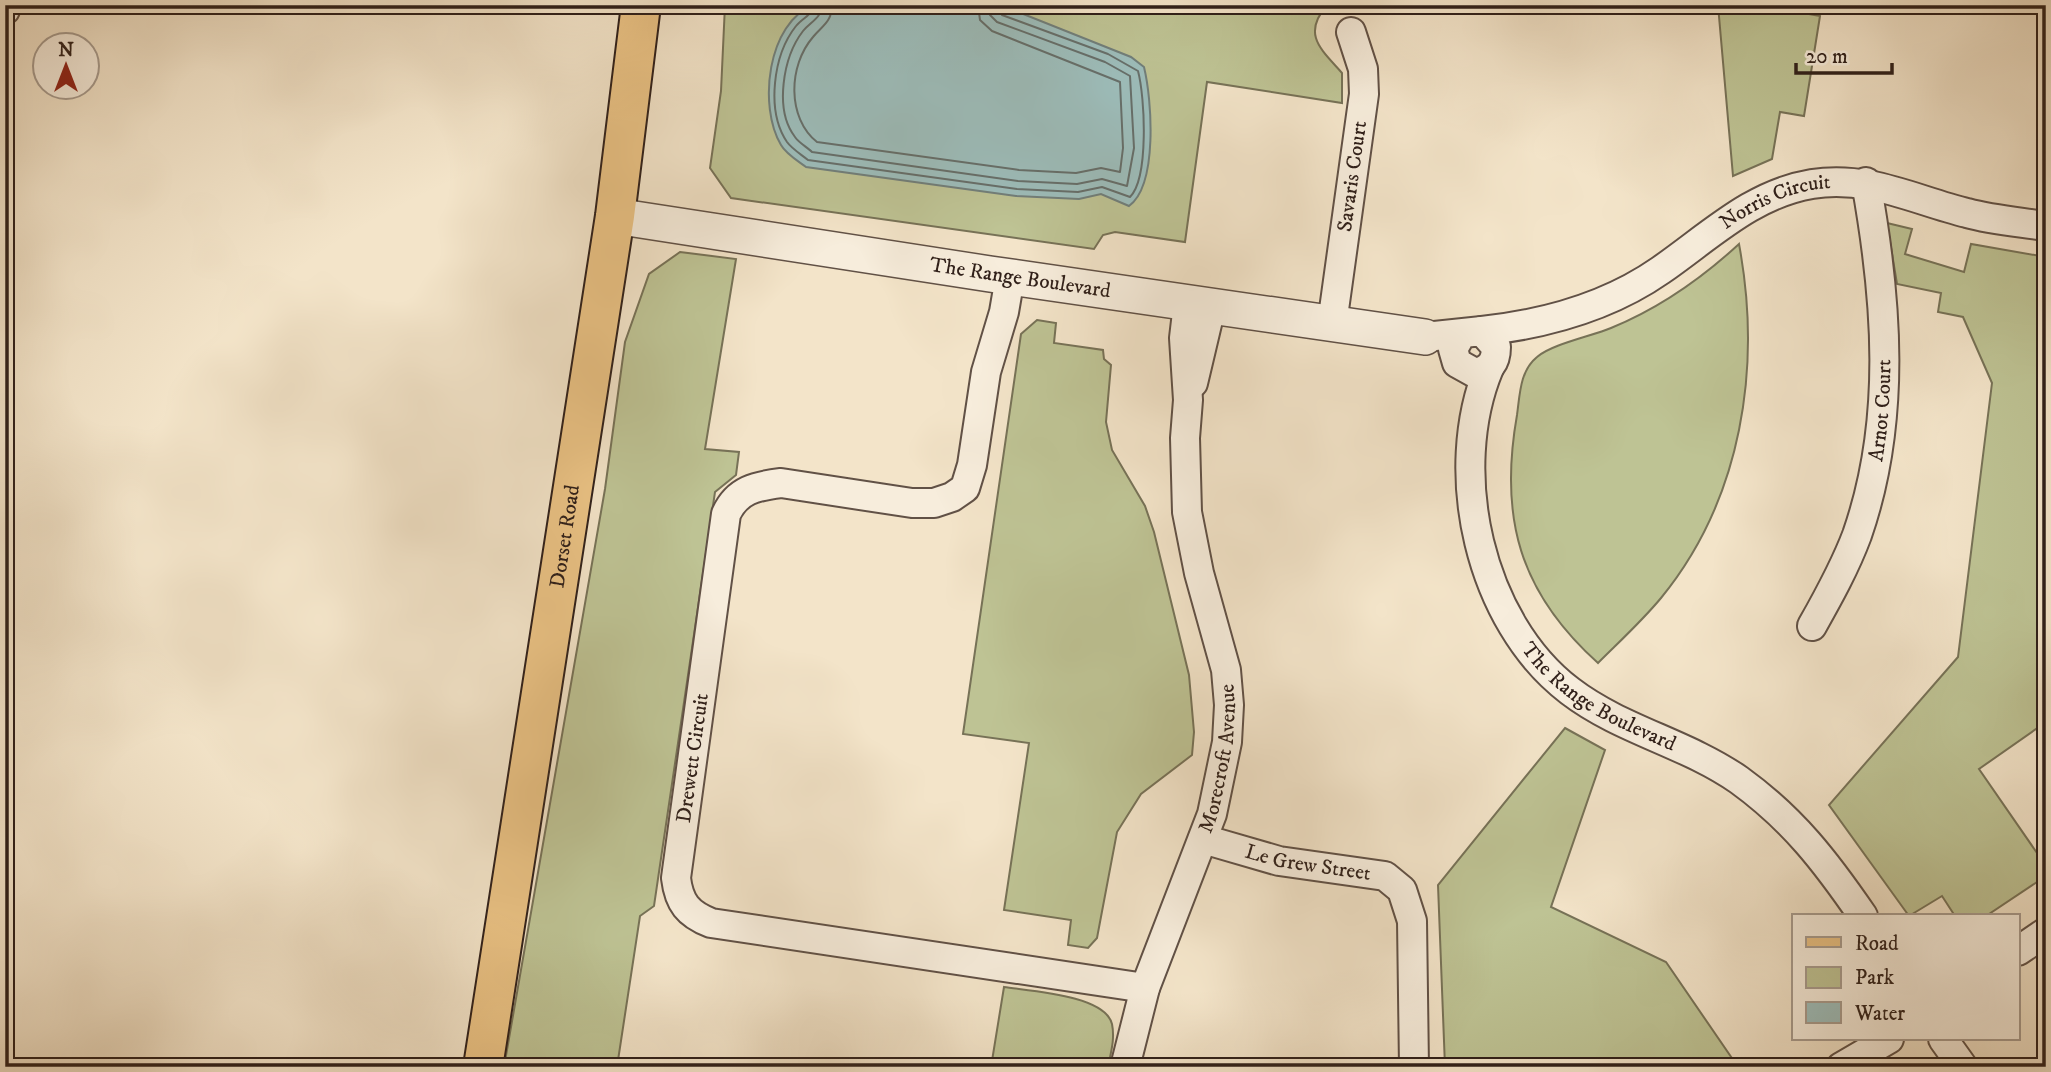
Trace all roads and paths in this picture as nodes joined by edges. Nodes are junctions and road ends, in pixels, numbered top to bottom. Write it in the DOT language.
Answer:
graph roads {
  1 [pos="641,5"];
  2 [pos="1351,32"];
  3 [pos="1866,182"];
  4 [pos="615,216"];
  5 [pos="2046,226"];
  6 [pos="1000,275"];
  7 [pos="1200,305"];
  8 [pos="1332,324"];
  9 [pos="1526,326"];
  10 [pos="1471,333"];
  11 [pos="1425,337"];
  12 [pos="1475,365"];
  13 [pos="1812,626"];
  14 [pos="1203,839"];
  15 [pos="1862,914"];
  16 [pos="2046,932"];
  17 [pos="2020,950"];
  18 [pos="1145,988"];
  19 [pos="1887,1040"];
  20 [pos="1944,1040"];
  21 [pos="483,1067"];
  22 [pos="1125,1067"];
  23 [pos="1413,1067"];
  24 [pos="1841,1067"];
  25 [pos="1964,1067"];
  1 -- 4 [label="main road, Dorset Road"];
  2 -- 8 [label="street, Savaris Court"];
  3 -- 5 [label="street, Norris Circuit"];
  3 -- 9 [label="street, Norris Circuit"];
  3 -- 13 [label="street, Arnot Court"];
  4 -- 6 [label="street, The Range Boulevard"];
  4 -- 21 [label="main road, Dorset Road"];
  6 -- 7 [label="street, The Range Boulevard"];
  6 -- 18 [label="street, Drewett Circuit"];
  7 -- 8 [label="street, The Range Boulevard"];
  7 -- 14 [label="street, Morecroft Avenue"];
  8 -- 11 [label="street, The Range Boulevard"];
  9 -- 10 [label="street, Norris Circuit"];
  9 -- 12 [label="street"];
  10 -- 11 [label="street, The Range Boulevard"];
  10 -- 12 [label="street"];
  10 -- 12 [label="street"];
  11 -- 12 [label="street"];
  12 -- 15 [label="street, The Range Boulevard"];
  14 -- 18 [label="street, Morecroft Avenue"];
  14 -- 23 [label="street, Le Grew Street"];
  16 -- 17 [label="street"];
  18 -- 22 [label="street, Morecroft Avenue"];
  19 -- 24 [label="street"];
  20 -- 25 [label="street"];
}
